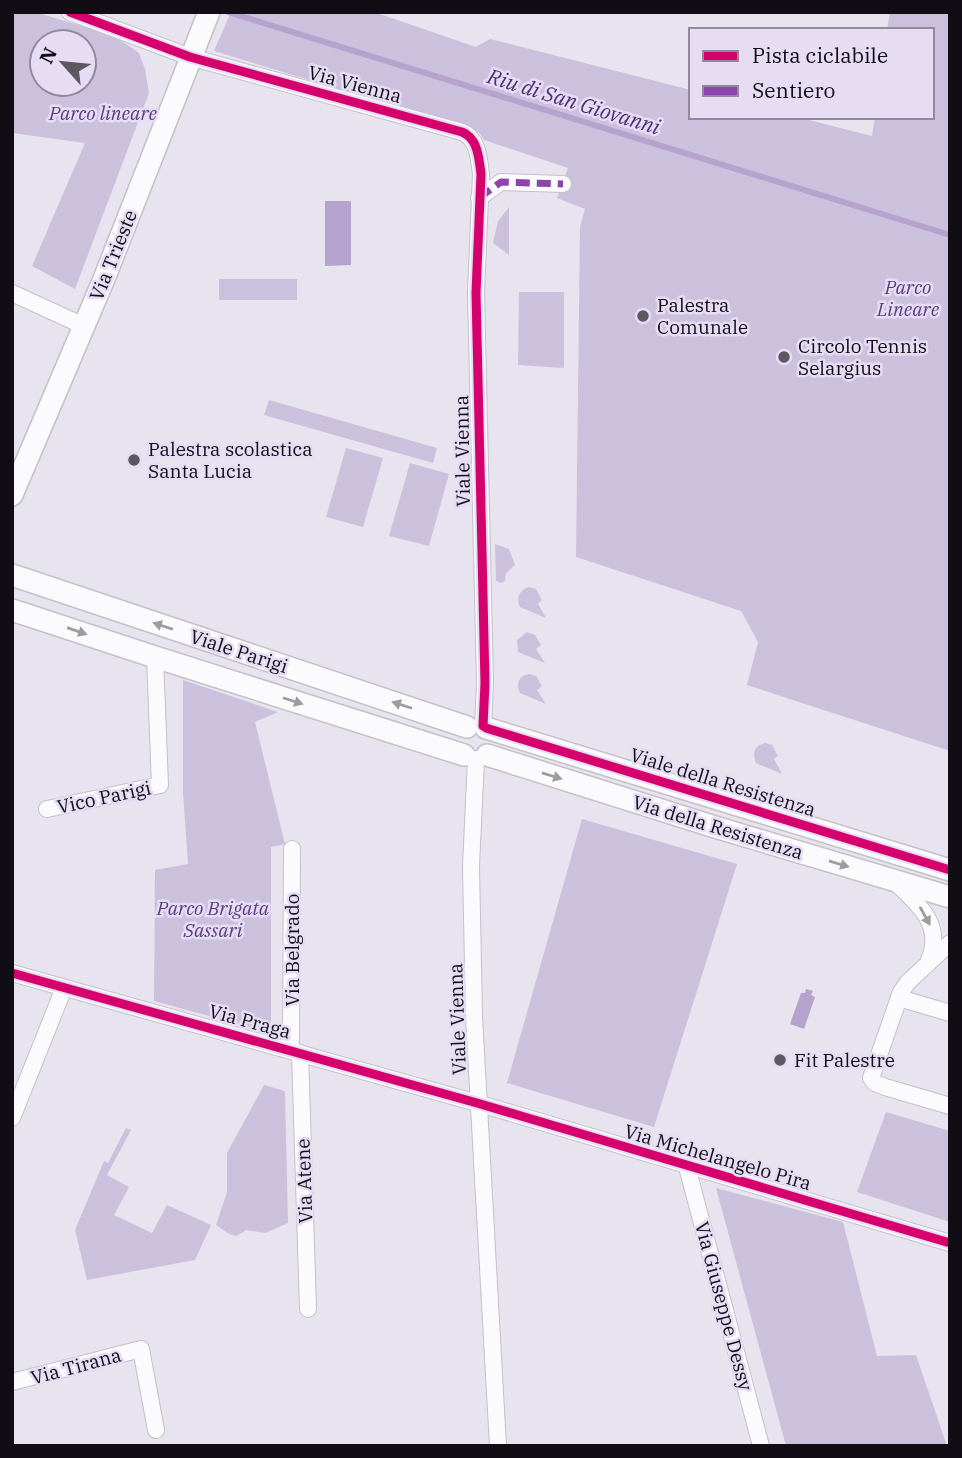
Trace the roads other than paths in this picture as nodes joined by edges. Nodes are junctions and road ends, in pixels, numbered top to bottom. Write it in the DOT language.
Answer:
graph roads {
  1 [pos="70,12"];
  2 [pos="209,12"];
  3 [pos="193,49"];
  4 [pos="481,174"];
  5 [pos="563,184"];
  6 [pos="479,198"];
  7 [pos="12,293"];
  8 [pos="84,326"];
  9 [pos="12,495"];
  10 [pos="12,575"];
  11 [pos="12,610"];
  12 [pos="155,657"];
  13 [pos="479,727"];
  14 [pos="475,757"];
  15 [pos="47,809"];
  16 [pos="292,849"];
  17 [pos="950,870"];
  18 [pos="892,880"];
  19 [pos="950,897"];
  20 [pos="950,943"];
  21 [pos="928,962"];
  22 [pos="12,973"];
  23 [pos="64,988"];
  24 [pos="899,998"];
  25 [pos="950,1013"];
  26 [pos="296,1052"];
  27 [pos="477,1104"];
  28 [pos="950,1107"];
  29 [pos="12,1118"];
  30 [pos="687,1167"];
  31 [pos="950,1243"];
  32 [pos="308,1309"];
  33 [pos="12,1382"];
  34 [pos="156,1430"];
  35 [pos="498,1446"];
  36 [pos="761,1446"];
  1 -- 3 [label="street, Via Vienna"];
  2 -- 3 [label="street, Via Trieste"];
  3 -- 4 [label="street, Via Vienna"];
  3 -- 8 [label="street, Via Trieste"];
  4 -- 6 [label="street, Viale Vienna"];
  5 -- 6 [label="street"];
  6 -- 13 [label="street, Viale Vienna"];
  7 -- 8 [label="street"];
  8 -- 9 [label="street, Via Trieste"];
  13 -- 10 [label="street, Viale Parigi, one-way"];
  11 -- 12 [label="street, Viale Parigi, one-way"];
  12 -- 14 [label="street, Viale Parigi, one-way"];
  12 -- 15 [label="street, Vico Parigi"];
  13 -- 14 [label="street"];
  13 -- 14 [label="street"];
  13 -- 17 [label="street, Viale della Resistenza"];
  14 -- 18 [label="street, Via della Resistenza, one-way"];
  14 -- 27 [label="street, Viale Vienna"];
  16 -- 26 [label="street, Via Belgrado"];
  18 -- 19 [label="street, Via della Resistenza"];
  18 -- 21 [label="street, one-way"];
  20 -- 21 [label="street"];
  21 -- 24 [label="street"];
  22 -- 23 [label="street, Via Praga"];
  23 -- 26 [label="street, Via Praga"];
  23 -- 29 [label="street"];
  24 -- 25 [label="street"];
  24 -- 28 [label="street"];
  26 -- 27 [label="street, Via Praga"];
  26 -- 32 [label="street, Via Atene"];
  27 -- 30 [label="street, Via Michelangelo Pira"];
  27 -- 35 [label="street, Viale Vienna"];
  30 -- 31 [label="street, Via Michelangelo Pira"];
  30 -- 36 [label="street, Via Giuseppe Dessy"];
  33 -- 34 [label="street, Via Tirana"];
}
